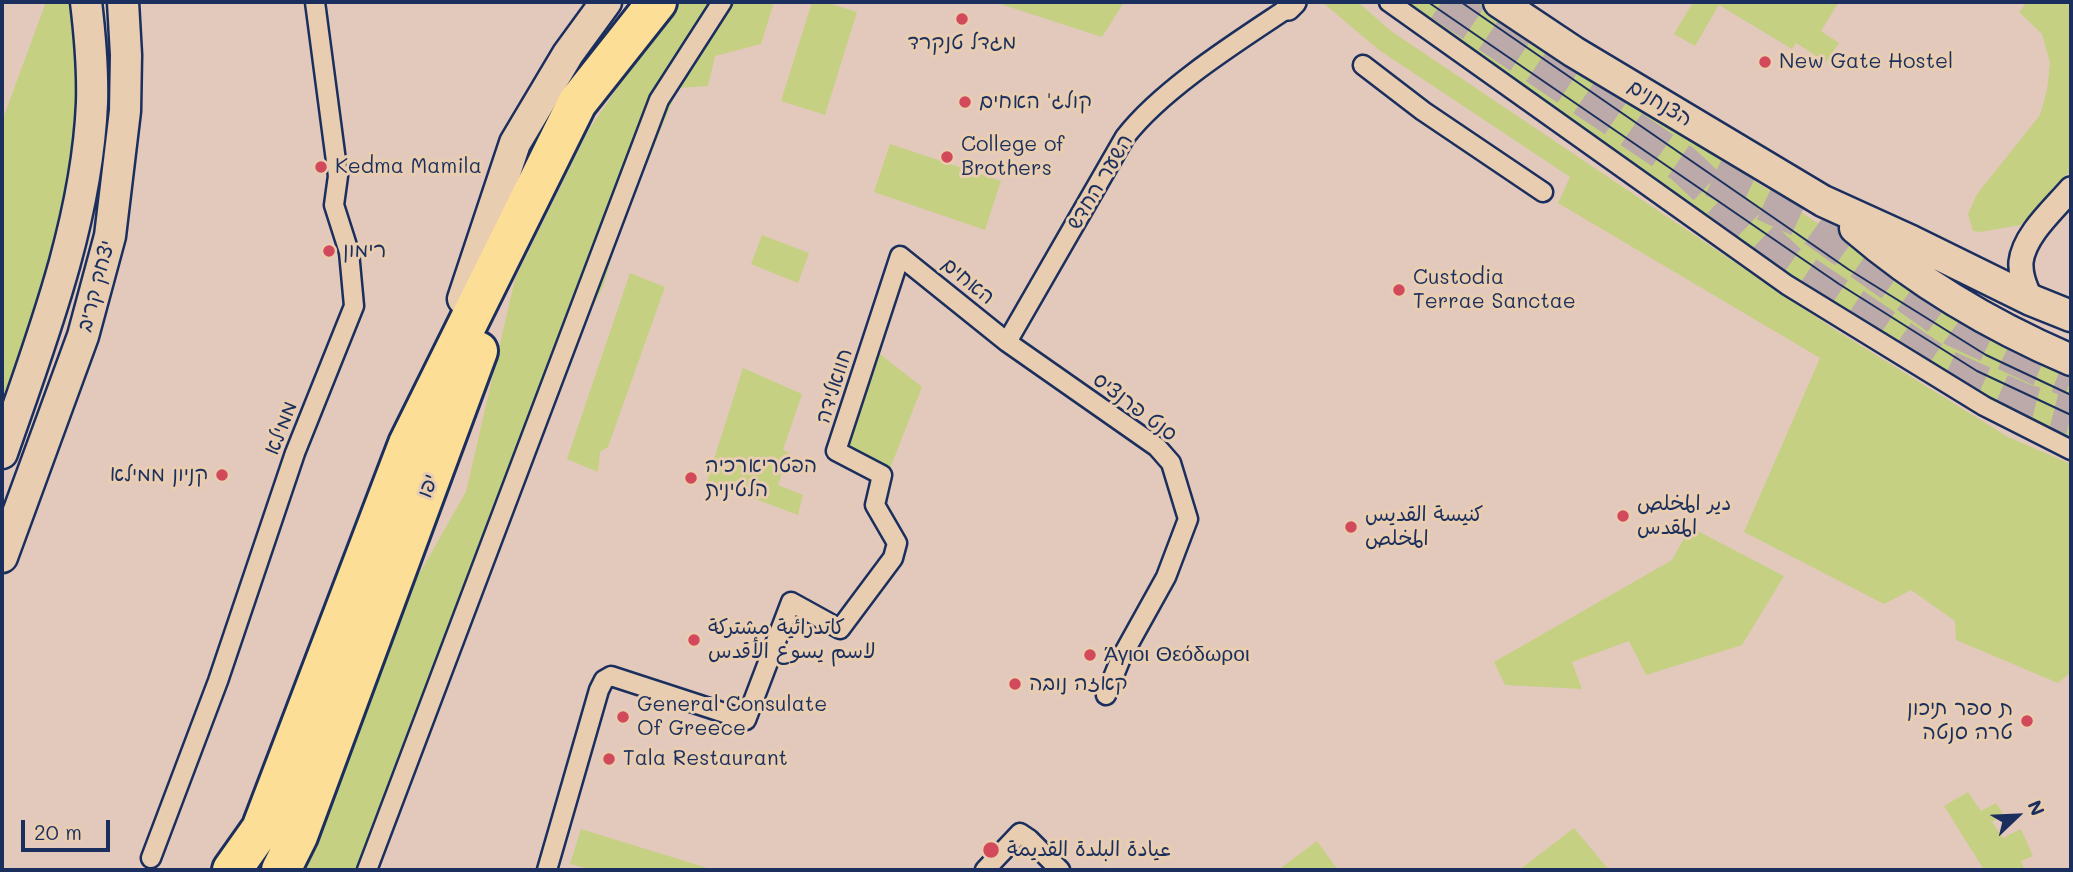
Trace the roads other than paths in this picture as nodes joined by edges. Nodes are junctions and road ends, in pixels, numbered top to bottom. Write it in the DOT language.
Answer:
graph roads {
  1 [pos="86,2"];
  2 [pos="123,2"];
  3 [pos="315,2"];
  4 [pos="606,2"];
  5 [pos="657,2"];
  6 [pos="722,2"];
  7 [pos="1389,2"];
  8 [pos="1499,2"];
  9 [pos="1291,5"];
  10 [pos="1363,65"];
  11 [pos="577,103"];
  12 [pos="2071,189"];
  13 [pos="1544,192"];
  14 [pos="1823,201"];
  15 [pos="900,256"];
  16 [pos="2031,300"];
  17 [pos="2071,316"];
  18 [pos="1007,341"];
  19 [pos="2071,360"];
  20 [pos="408,444"];
  21 [pos="2071,450"];
  22 [pos="2,453"];
  23 [pos="2,556"];
  24 [pos="1107,695"];
  25 [pos="151,858"];
  26 [pos="232,870"];
  27 [pos="281,870"];
  28 [pos="367,870"];
  29 [pos="547,870"];
  30 [pos="985,870"];
  31 [pos="1060,870"];
  1 -- 22 [label="street, יצחק קריב"];
  2 -- 23 [label="street, יצחק קריב"];
  3 -- 25 [label="street, ממילא"];
  4 -- 20 [label="street, יפו"];
  5 -- 11 [label="highway, יפו"];
  6 -- 28 [label="street"];
  7 -- 21 [label="street"];
  8 -- 14 [label="street, הצנחנים"];
  9 -- 18 [label="street, השער החדש"];
  10 -- 13 [label="street"];
  11 -- 20 [label="highway, יפו"];
  11 -- 27 [label="highway, יפו"];
  12 -- 16 [label="street"];
  14 -- 16 [label="street, הצנחנים"];
  14 -- 19 [label="street, הצנחנים"];
  15 -- 18 [label="street, האחים"];
  15 -- 29 [label="street, חוואלידה"];
  16 -- 17 [label="street, הצנחנים"];
  18 -- 24 [label="street, סנט פרנציס"];
  20 -- 26 [label="highway, יפו"];
  30 -- 31 [label="street"];
}
